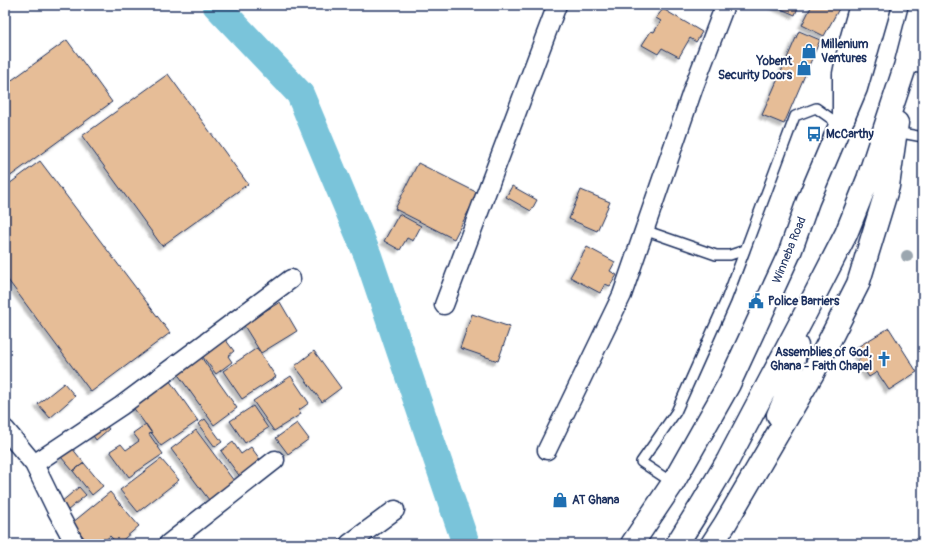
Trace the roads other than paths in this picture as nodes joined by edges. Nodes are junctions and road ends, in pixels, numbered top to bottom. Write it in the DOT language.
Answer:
graph roads {
  1 [pos="557,5"];
  2 [pos="725,5"];
  3 [pos="861,5"];
  4 [pos="880,5"];
  5 [pos="921,5"];
  6 [pos="914,67"];
  7 [pos="842,121"];
  8 [pos="896,132"];
  9 [pos="923,137"];
  10 [pos="644,230"];
  11 [pos="745,250"];
  12 [pos="291,279"];
  13 [pos="444,306"];
  14 [pos="806,312"];
  15 [pos="5,429"];
  16 [pos="547,450"];
  17 [pos="275,460"];
  18 [pos="761,462"];
  19 [pos="34,464"];
  20 [pos="673,483"];
  21 [pos="395,510"];
  22 [pos="76,544"];
  23 [pos="168,544"];
  24 [pos="349,544"];
  25 [pos="632,544"];
  26 [pos="677,544"];
  27 [pos="712,544"];
  1 -- 13 [label="street"];
  2 -- 10 [label="street"];
  3 -- 7 [label="main road"];
  4 -- 7 [label="main road, Winneba Road"];
  5 -- 6 [label="main road"];
  6 -- 8 [label="main road"];
  6 -- 14 [label="main road"];
  7 -- 11 [label="lane"];
  7 -- 20 [label="main road, Winneba Road"];
  8 -- 9 [label="lane"];
  8 -- 18 [label="main road"];
  10 -- 11 [label="lane"];
  10 -- 16 [label="street"];
  11 -- 20 [label="lane"];
  12 -- 19 [label="street"];
  14 -- 18 [label="main road"];
  14 -- 26 [label="main road"];
  15 -- 19 [label="street"];
  17 -- 23 [label="street"];
  18 -- 27 [label="main road"];
  19 -- 22 [label="street"];
  20 -- 25 [label="main road, Winneba Road"];
  21 -- 24 [label="street"];
}
